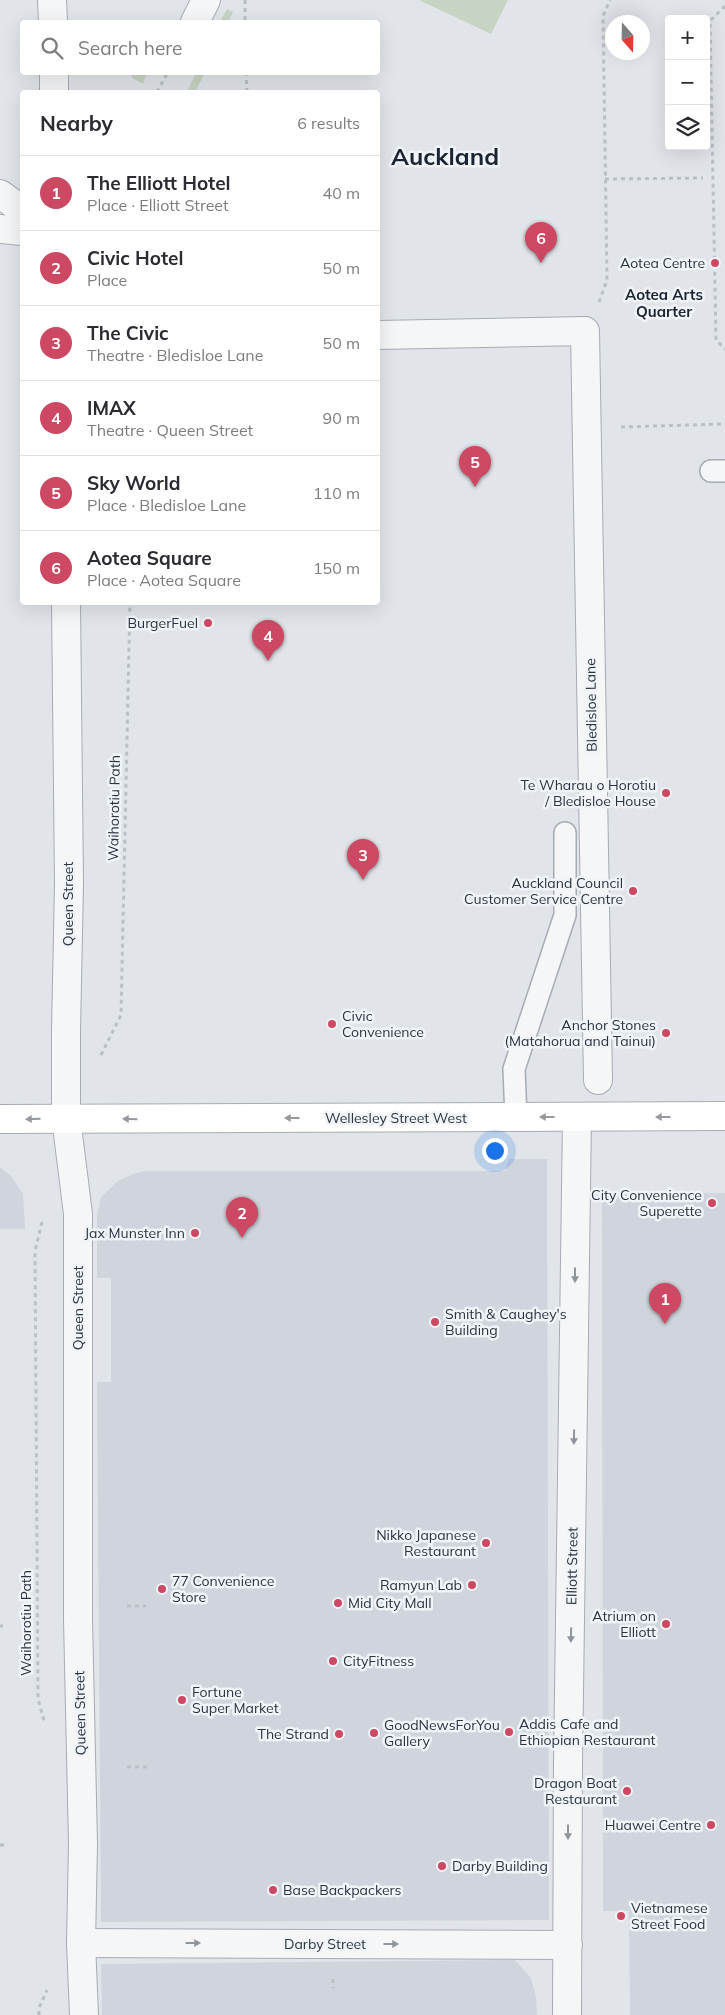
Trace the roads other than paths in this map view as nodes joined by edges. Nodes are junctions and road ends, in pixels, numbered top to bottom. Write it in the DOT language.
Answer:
graph roads {
  1 [pos="52,0"];
  2 [pos="206,0"];
  3 [pos="53,20"];
  4 [pos="196,20"];
  5 [pos="54,75"];
  6 [pos="54,90"];
  7 [pos="0,194"];
  8 [pos="20,209"];
  9 [pos="0,229"];
  10 [pos="20,231"];
  11 [pos="380,335"];
  12 [pos="66,605"];
  13 [pos="565,833"];
  14 [pos="583,926"];
  15 [pos="561,927"];
  16 [pos="598,1080"];
  17 [pos="725,1116"];
  18 [pos="577,1117"];
  19 [pos="66,1118"];
  20 [pos="516,1118"];
  21 [pos="0,1119"];
  22 [pos="82,1943"];
  23 [pos="568,1945"];
  24 [pos="84,2015"];
  25 [pos="567,2015"];
  1 -- 3 [label="street"];
  2 -- 4 [label="street"];
  5 -- 6 [label="street"];
  7 -- 8 [label="street"];
  9 -- 10 [label="street"];
  11 -- 16 [label="street, Bledisloe Lane"];
  12 -- 19 [label="street, Queen Street"];
  13 -- 15 [label="lane"];
  14 -- 15 [label="lane"];
  15 -- 20 [label="lane"];
  17 -- 18 [label="main road, Wellesley Street West, one-way"];
  18 -- 20 [label="main road, Wellesley Street West, one-way"];
  18 -- 23 [label="street, Elliott Street, one-way"];
  20 -- 19 [label="main road, Wellesley Street West, one-way"];
  19 -- 21 [label="main road, Wellesley Street West, one-way"];
  19 -- 22 [label="street, Queen Street"];
  22 -- 23 [label="street, Darby Street, one-way"];
  22 -- 24 [label="street, Queen Street"];
  23 -- 25 [label="street, Elliott Street"];
}
